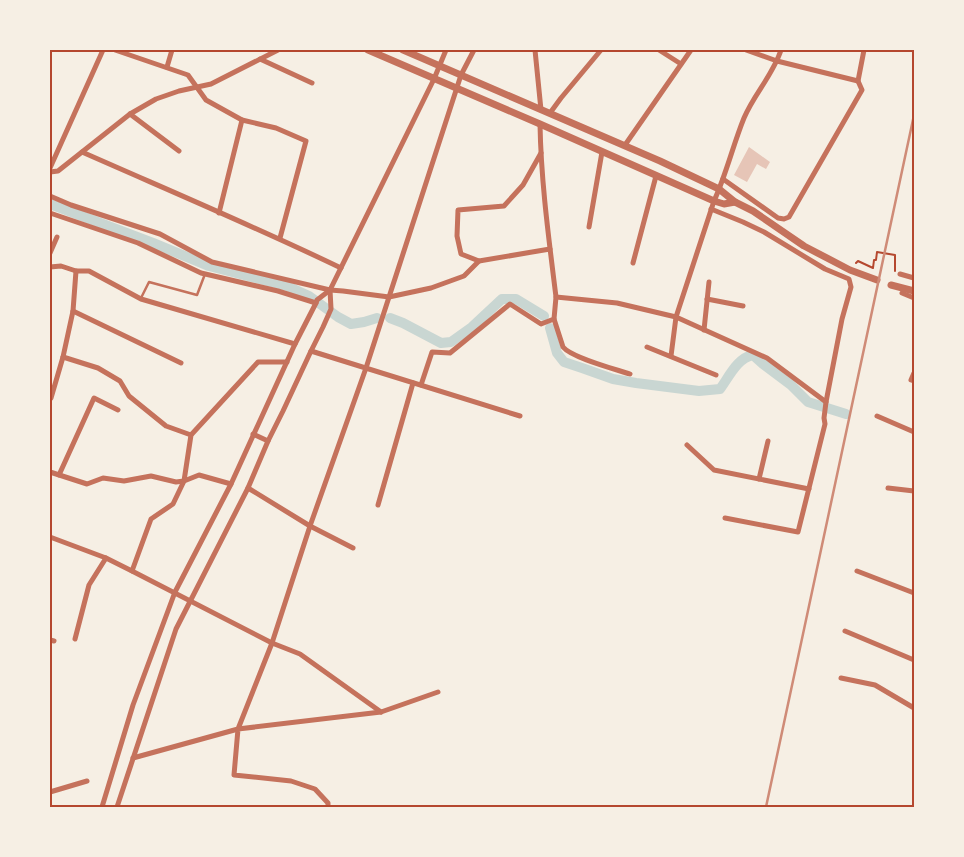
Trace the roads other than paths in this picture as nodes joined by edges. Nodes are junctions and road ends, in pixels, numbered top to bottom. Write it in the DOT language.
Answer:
graph roads {
  1 [pos="103,50"];
  2 [pos="115,50"];
  3 [pos="172,50"];
  4 [pos="278,50"];
  5 [pos="368,50"];
  6 [pos="403,50"];
  7 [pos="446,50"];
  8 [pos="474,50"];
  9 [pos="535,50"];
  10 [pos="601,50"];
  11 [pos="659,50"];
  12 [pos="691,50"];
  13 [pos="746,50"];
  14 [pos="781,50"];
  15 [pos="864,50"];
  16 [pos="260,60"];
  17 [pos="777,60"];
  18 [pos="682,64"];
  19 [pos="439,66"];
  20 [pos="167,68"];
  21 [pos="461,75"];
  22 [pos="434,79"];
  23 [pos="858,81"];
  24 [pos="312,83"];
  25 [pos="196,88"];
  26 [pos="456,89"];
  27 [pos="541,110"];
  28 [pos="550,113"];
  29 [pos="130,114"];
  30 [pos="242,120"];
  31 [pos="540,124"];
  32 [pos="625,144"];
  33 [pos="179,151"];
  34 [pos="82,152"];
  35 [pos="602,152"];
  36 [pos="541,153"];
  37 [pos="50,170"];
  38 [pos="656,176"];
  39 [pos="723,179"];
  40 [pos="719,190"];
  41 [pos="50,196"];
  42 [pos="714,201"];
  43 [pos="735,202"];
  44 [pos="711,209"];
  45 [pos="50,213"];
  46 [pos="220,213"];
  47 [pos="589,227"];
  48 [pos="57,237"];
  49 [pos="280,238"];
  50 [pos="550,249"];
  51 [pos="50,253"];
  52 [pos="479,260"];
  53 [pos="632,263"];
  54 [pos="50,267"];
  55 [pos="341,268"];
  56 [pos="76,270"];
  57 [pos="205,274"];
  58 [pos="897,274"];
  59 [pos="914,278"];
  60 [pos="877,280"];
  61 [pos="708,282"];
  62 [pos="891,285"];
  63 [pos="330,290"];
  64 [pos="914,291"];
  65 [pos="902,293"];
  66 [pos="389,297"];
  67 [pos="556,297"];
  68 [pos="914,298"];
  69 [pos="141,299"];
  70 [pos="707,299"];
  71 [pos="316,303"];
  72 [pos="743,306"];
  73 [pos="72,311"];
  74 [pos="676,317"];
  75 [pos="554,319"];
  76 [pos="704,330"];
  77 [pos="295,344"];
  78 [pos="647,347"];
  79 [pos="311,351"];
  80 [pos="671,356"];
  81 [pos="63,357"];
  82 [pos="287,362"];
  83 [pos="182,363"];
  84 [pos="366,368"];
  85 [pos="914,373"];
  86 [pos="630,374"];
  87 [pos="716,375"];
  88 [pos="914,381"];
  89 [pos="413,383"];
  90 [pos="421,385"];
  91 [pos="51,398"];
  92 [pos="826,402"];
  93 [pos="118,410"];
  94 [pos="520,416"];
  95 [pos="877,416"];
  96 [pos="914,432"];
  97 [pos="253,434"];
  98 [pos="191,435"];
  99 [pos="268,440"];
  100 [pos="768,441"];
  101 [pos="686,445"];
  102 [pos="50,472"];
  103 [pos="59,475"];
  104 [pos="759,479"];
  105 [pos="184,481"];
  106 [pos="230,484"];
  107 [pos="248,488"];
  108 [pos="888,488"];
  109 [pos="809,489"];
  110 [pos="914,491"];
  111 [pos="378,505"];
  112 [pos="726,518"];
  113 [pos="310,526"];
  114 [pos="50,537"];
  115 [pos="353,548"];
  116 [pos="106,558"];
  117 [pos="132,570"];
  118 [pos="857,571"];
  119 [pos="175,592"];
  120 [pos="914,593"];
  121 [pos="190,600"];
  122 [pos="845,631"];
  123 [pos="75,639"];
  124 [pos="272,643"];
  125 [pos="914,660"];
  126 [pos="841,678"];
  127 [pos="438,692"];
  128 [pos="914,708"];
  129 [pos="381,712"];
  130 [pos="238,729"];
  131 [pos="133,758"];
  132 [pos="87,780"];
  133 [pos="50,792"];
  134 [pos="102,807"];
  135 [pos="117,807"];
  136 [pos="328,807"];
  1 -- 37 [label="street"];
  2 -- 20 [label="street"];
  3 -- 20 [label="street"];
  4 -- 16 [label="street"];
  5 -- 22 [label="street"];
  6 -- 19 [label="street"];
  7 -- 19 [label="street"];
  8 -- 21 [label="street"];
  9 -- 27 [label="street"];
  10 -- 28 [label="street"];
  11 -- 18 [label="street"];
  12 -- 18 [label="street"];
  13 -- 17 [label="street"];
  14 -- 17 [label="street"];
  15 -- 23 [label="street"];
  16 -- 24 [label="street"];
  16 -- 25 [label="street"];
  17 -- 23 [label="street"];
  17 -- 39 [label="street"];
  18 -- 32 [label="street"];
  19 -- 21 [label="street"];
  19 -- 22 [label="street"];
  20 -- 25 [label="street"];
  21 -- 26 [label="street"];
  21 -- 27 [label="street"];
  22 -- 26 [label="street"];
  22 -- 55 [label="street"];
  23 -- 39 [label="street"];
  25 -- 29 [label="street"];
  25 -- 30 [label="street"];
  26 -- 31 [label="street"];
  26 -- 66 [label="street"];
  27 -- 28 [label="street"];
  28 -- 32 [label="street"];
  29 -- 33 [label="street"];
  29 -- 34 [label="street"];
  30 -- 46 [label="street"];
  30 -- 49 [label="street"];
  31 -- 35 [label="street"];
  31 -- 36 [label="street"];
  32 -- 40 [label="street"];
  34 -- 37 [label="street"];
  34 -- 46 [label="street"];
  35 -- 38 [label="street"];
  35 -- 47 [label="street"];
  36 -- 50 [label="street"];
  36 -- 52 [label="street"];
  38 -- 42 [label="street"];
  38 -- 53 [label="street"];
  39 -- 40 [label="street"];
  40 -- 42 [label="street"];
  40 -- 43 [label="street"];
  41 -- 63 [label="street"];
  42 -- 43 [label="street"];
  42 -- 44 [label="street"];
  43 -- 60 [label="street"];
  44 -- 74 [label="street"];
  44 -- 92 [label="street"];
  45 -- 57 [label="street"];
  46 -- 49 [label="street"];
  48 -- 51 [label="street"];
  49 -- 55 [label="street"];
  50 -- 52 [label="street"];
  50 -- 67 [label="street"];
  52 -- 66 [label="street"];
  54 -- 56 [label="street"];
  55 -- 63 [label="street"];
  56 -- 69 [label="street"];
  56 -- 73 [label="street"];
  57 -- 69 [label="lane"];
  57 -- 71 [label="street"];
  58 -- 59 [label="street"];
  61 -- 70 [label="street"];
  62 -- 64 [label="street"];
  63 -- 66 [label="street"];
  63 -- 71 [label="street"];
  63 -- 79 [label="street"];
  65 -- 68 [label="street"];
  66 -- 84 [label="street"];
  67 -- 74 [label="street"];
  67 -- 75 [label="street"];
  69 -- 77 [label="street"];
  70 -- 72 [label="street"];
  70 -- 76 [label="street"];
  71 -- 77 [label="street"];
  73 -- 81 [label="street"];
  73 -- 83 [label="street"];
  74 -- 76 [label="street"];
  74 -- 80 [label="street"];
  75 -- 86 [label="street"];
  75 -- 90 [label="street"];
  76 -- 92 [label="street"];
  77 -- 82 [label="street"];
  78 -- 80 [label="street"];
  79 -- 84 [label="street"];
  79 -- 99 [label="street"];
  80 -- 87 [label="street"];
  81 -- 91 [label="street"];
  81 -- 98 [label="street"];
  82 -- 97 [label="street"];
  82 -- 98 [label="street"];
  84 -- 89 [label="street"];
  84 -- 113 [label="street"];
  85 -- 88 [label="street"];
  89 -- 90 [label="street"];
  89 -- 111 [label="street"];
  90 -- 94 [label="street"];
  92 -- 109 [label="street"];
  93 -- 103 [label="street"];
  95 -- 96 [label="street"];
  97 -- 99 [label="street"];
  97 -- 106 [label="street"];
  98 -- 105 [label="street"];
  99 -- 107 [label="street"];
  100 -- 104 [label="street"];
  101 -- 104 [label="street"];
  102 -- 103 [label="street"];
  103 -- 105 [label="street"];
  104 -- 109 [label="street"];
  105 -- 106 [label="street"];
  105 -- 117 [label="street"];
  106 -- 119 [label="street"];
  107 -- 113 [label="street"];
  107 -- 121 [label="street"];
  108 -- 110 [label="street"];
  109 -- 112 [label="street"];
  113 -- 115 [label="street"];
  113 -- 124 [label="street"];
  114 -- 116 [label="street"];
  116 -- 117 [label="street"];
  116 -- 123 [label="street"];
  117 -- 119 [label="street"];
  118 -- 120 [label="street"];
  119 -- 121 [label="street"];
  119 -- 134 [label="street"];
  121 -- 124 [label="street"];
  121 -- 131 [label="street"];
  122 -- 125 [label="street"];
  124 -- 129 [label="street"];
  124 -- 130 [label="street"];
  126 -- 128 [label="street"];
  127 -- 129 [label="street"];
  129 -- 130 [label="street"];
  130 -- 131 [label="street"];
  130 -- 136 [label="street"];
  131 -- 135 [label="street"];
  132 -- 133 [label="street"];
}
